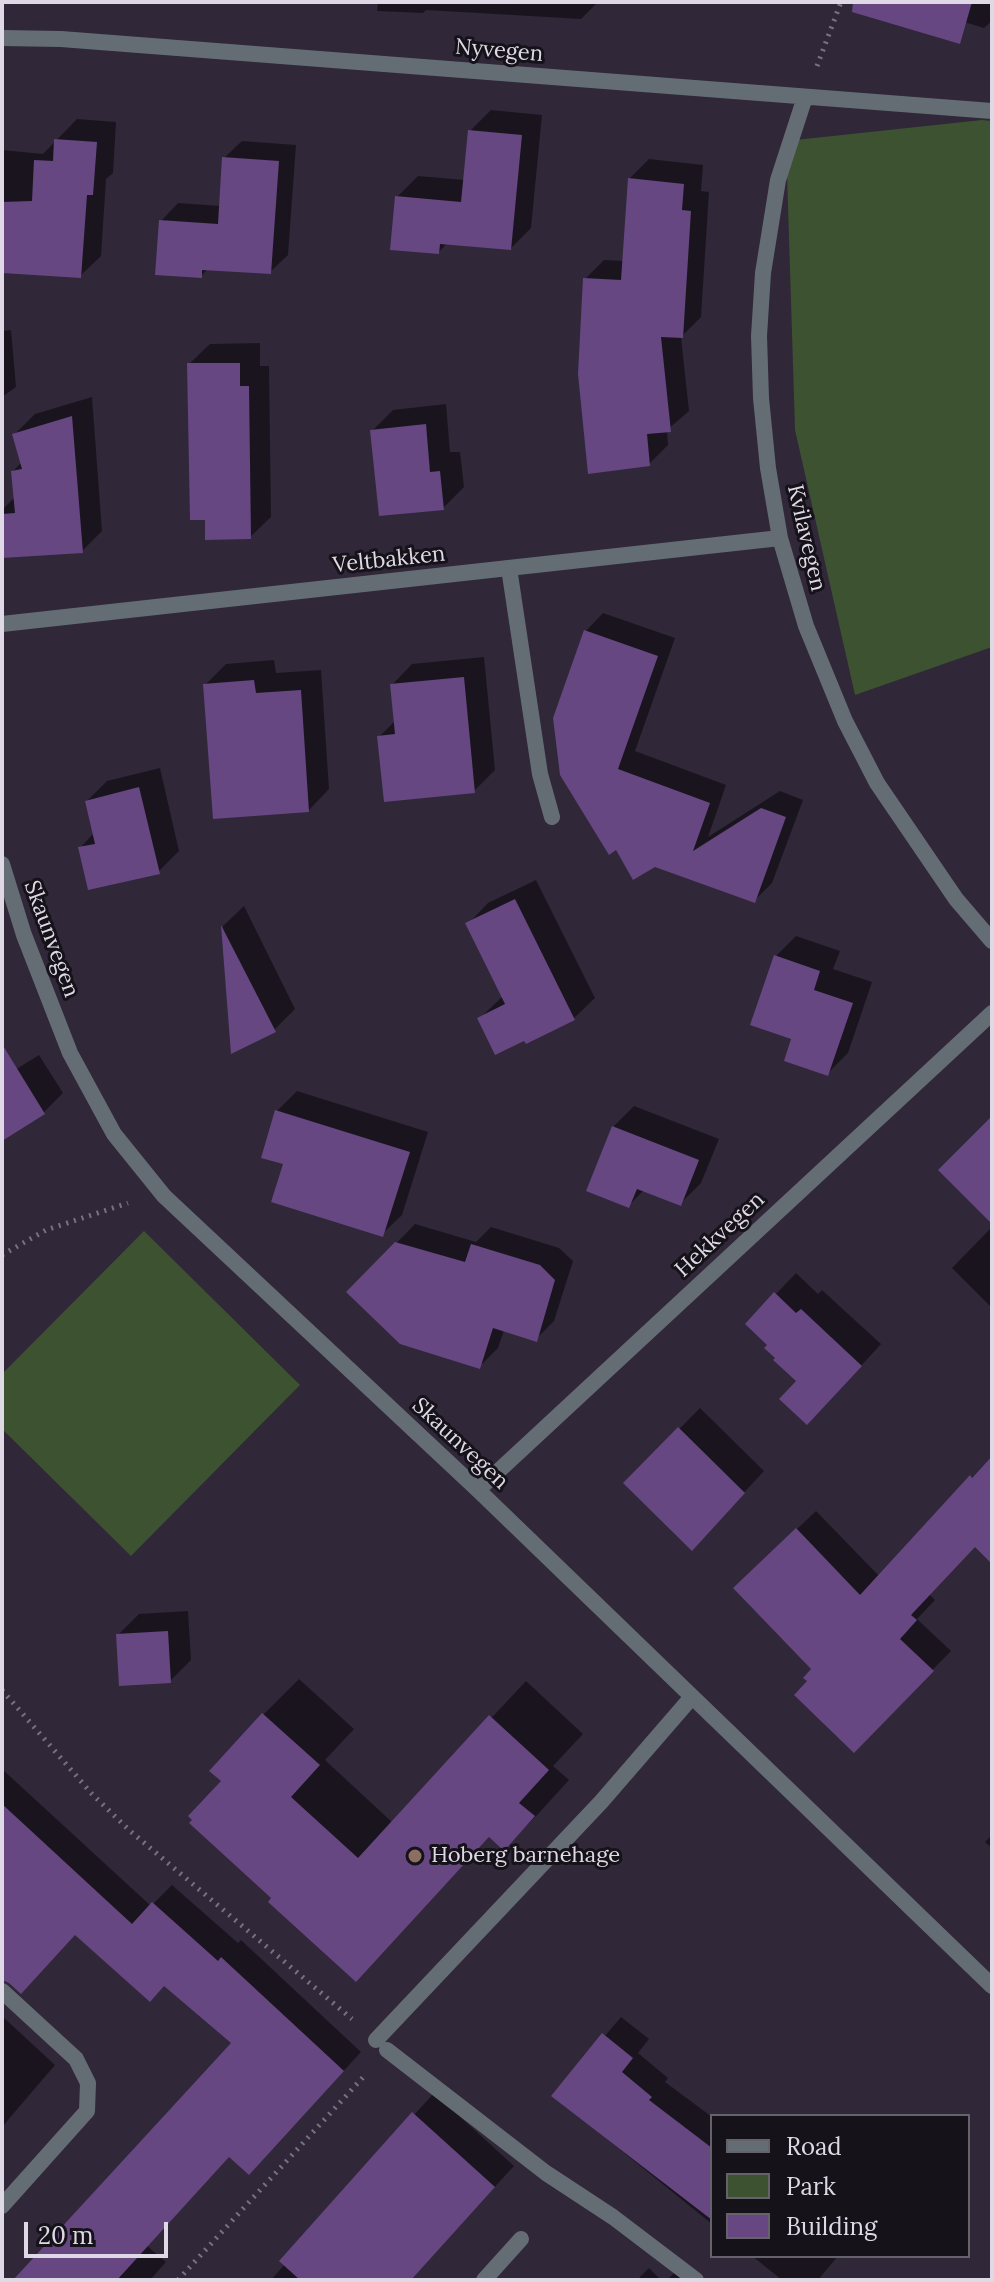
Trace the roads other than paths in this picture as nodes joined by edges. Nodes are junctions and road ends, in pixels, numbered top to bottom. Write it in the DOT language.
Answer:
graph roads {
  1 [pos="2,38"];
  2 [pos="805,97"];
  3 [pos="992,111"];
  4 [pos="780,538"];
  5 [pos="509,568"];
  6 [pos="2,624"];
  7 [pos="552,817"];
  8 [pos="2,864"];
  9 [pos="992,941"];
  10 [pos="992,1013"];
  11 [pos="478,1490"];
  12 [pos="691,1698"];
  13 [pos="992,1986"];
  14 [pos="2,1991"];
  15 [pos="2,2206"];
  16 [pos="521,2239"];
  17 [pos="484,2280"];
  18 [pos="696,2280"];
  1 -- 2 [label="street, Nyvegen"];
  2 -- 3 [label="street, Nyvegen"];
  2 -- 4 [label="street, Kvilavegen"];
  4 -- 5 [label="street, Veltbakken"];
  4 -- 9 [label="street, Kvilavegen"];
  5 -- 6 [label="street, Veltbakken"];
  5 -- 7 [label="street"];
  8 -- 11 [label="street, Skaunvegen"];
  10 -- 11 [label="street, Hekkvegen"];
  11 -- 12 [label="street, Skaunvegen"];
  12 -- 13 [label="street, Skaunvegen"];
  12 -- 18 [label="street"];
  14 -- 15 [label="street"];
  16 -- 17 [label="street"];
}
